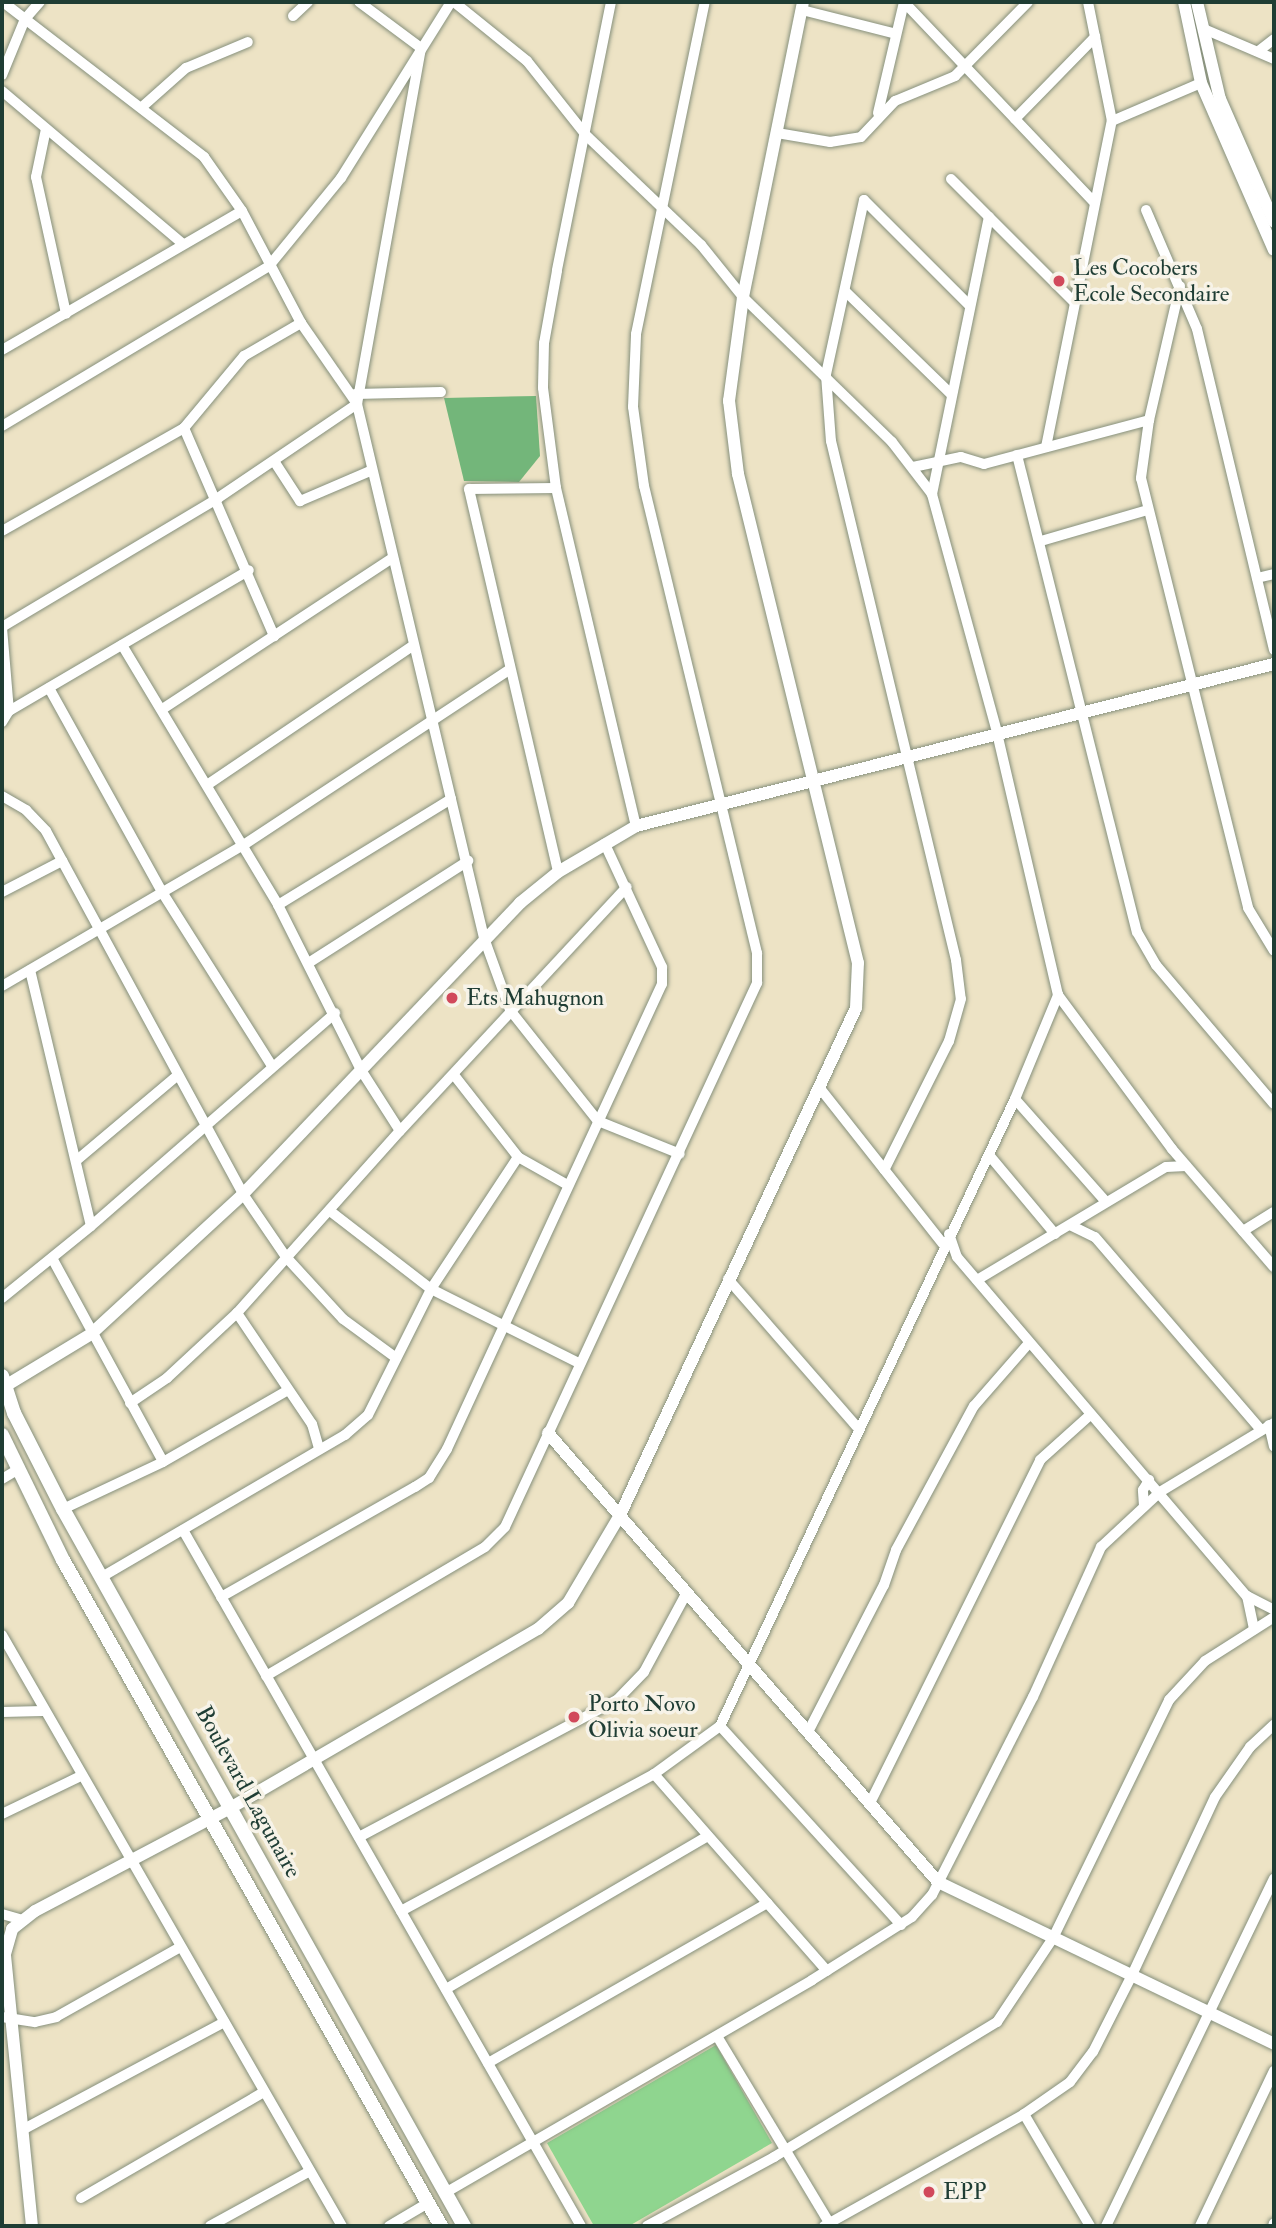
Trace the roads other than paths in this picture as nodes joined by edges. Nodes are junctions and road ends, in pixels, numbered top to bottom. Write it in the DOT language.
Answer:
graph roads {
  1 [pos="2,2"];
  2 [pos="40,2"];
  3 [pos="307,2"];
  4 [pos="359,2"];
  5 [pos="453,2"];
  6 [pos="611,2"];
  7 [pos="705,2"];
  8 [pos="904,2"];
  9 [pos="1028,2"];
  10 [pos="1088,2"];
  11 [pos="1194,2"];
  12 [pos="802,6"];
  13 [pos="293,16"];
  14 [pos="25,19"];
  15 [pos="1204,29"];
  16 [pos="893,33"];
  17 [pos="1095,37"];
  18 [pos="1274,40"];
  19 [pos="247,42"];
  20 [pos="421,48"];
  21 [pos="1259,50"];
  22 [pos="1274,59"];
  23 [pos="964,66"];
  24 [pos="2,75"];
  25 [pos="1201,83"];
  26 [pos="2,91"];
  27 [pos="142,107"];
  28 [pos="1015,119"];
  29 [pos="1112,121"];
  30 [pos="875,124"];
  31 [pos="46,129"];
  32 [pos="777,133"];
  33 [pos="584,134"];
  34 [pos="951,179"];
  35 [pos="1095,203"];
  36 [pos="1146,210"];
  37 [pos="242,211"];
  38 [pos="664,212"];
  39 [pos="989,217"];
  40 [pos="1274,222"];
  41 [pos="183,244"];
  42 [pos="1274,250"];
  43 [pos="270,266"];
  44 [pos="1180,286"];
  45 [pos="845,291"];
  46 [pos="743,297"];
  47 [pos="1075,303"];
  48 [pos="969,305"];
  49 [pos="66,314"];
  50 [pos="301,323"];
  51 [pos="2,350"];
  52 [pos="826,375"];
  53 [pos="441,392"];
  54 [pos="951,394"];
  55 [pos="355,398"];
  56 [pos="1149,420"];
  57 [pos="2,426"];
  58 [pos="184,428"];
  59 [pos="1046,447"];
  60 [pos="1017,455"];
  61 [pos="274,461"];
  62 [pos="939,463"];
  63 [pos="913,467"];
  64 [pos="370,471"];
  65 [pos="556,488"];
  66 [pos="932,494"];
  67 [pos="218,498"];
  68 [pos="1148,510"];
  69 [pos="2,531"];
  70 [pos="1041,541"];
  71 [pos="392,558"];
  72 [pos="249,570"];
  73 [pos="1274,574"];
  74 [pos="1257,578"];
  75 [pos="2,627"];
  76 [pos="274,636"];
  77 [pos="122,645"];
  78 [pos="411,647"];
  79 [pos="1274,650"];
  80 [pos="1274,664"];
  81 [pos="510,669"];
  82 [pos="1191,684"];
  83 [pos="49,688"];
  84 [pos="164,708"];
  85 [pos="9,711"];
  86 [pos="1085,711"];
  87 [pos="2,722"];
  88 [pos="430,722"];
  89 [pos="997,732"];
  90 [pos="906,755"];
  91 [pos="815,780"];
  92 [pos="207,785"];
  93 [pos="2,796"];
  94 [pos="451,799"];
  95 [pos="720,804"];
  96 [pos="636,826"];
  97 [pos="606,844"];
  98 [pos="242,846"];
  99 [pos="62,861"];
  100 [pos="468,861"];
  101 [pos="558,872"];
  102 [pos="627,887"];
  103 [pos="2,892"];
  104 [pos="162,892"];
  105 [pos="278,905"];
  106 [pos="98,930"];
  107 [pos="484,938"];
  108 [pos="1274,951"];
  109 [pos="310,962"];
  110 [pos="30,970"];
  111 [pos="2,986"];
  112 [pos="1058,995"];
  113 [pos="510,1010"];
  114 [pos="335,1013"];
  115 [pos="272,1066"];
  116 [pos="361,1070"];
  117 [pos="178,1075"];
  118 [pos="454,1075"];
  119 [pos="819,1087"];
  120 [pos="1015,1099"];
  121 [pos="1274,1104"];
  122 [pos="598,1121"];
  123 [pos="206,1127"];
  124 [pos="400,1130"];
  125 [pos="1172,1149"];
  126 [pos="680,1154"];
  127 [pos="989,1156"];
  128 [pos="518,1157"];
  129 [pos="77,1160"];
  130 [pos="1186,1166"];
  131 [pos="1166,1167"];
  132 [pos="884,1170"];
  133 [pos="566,1184"];
  134 [pos="243,1194"];
  135 [pos="1105,1202"];
  136 [pos="330,1211"];
  137 [pos="1274,1212"];
  138 [pos="1088,1214"];
  139 [pos="91,1226"];
  140 [pos="1072,1226"];
  141 [pos="1243,1231"];
  142 [pos="949,1234"];
  143 [pos="1055,1234"];
  144 [pos="1095,1237"];
  145 [pos="943,1244"];
  146 [pos="938,1256"];
  147 [pos="286,1257"];
  148 [pos="957,1257"];
  149 [pos="52,1258"];
  150 [pos="1274,1267"];
  151 [pos="728,1279"];
  152 [pos="976,1280"];
  153 [pos="431,1289"];
  154 [pos="2,1298"];
  155 [pos="237,1313"];
  156 [pos="503,1328"];
  157 [pos="91,1334"];
  158 [pos="1028,1344"];
  159 [pos="1036,1353"];
  160 [pos="1020,1355"];
  161 [pos="397,1358"];
  162 [pos="579,1363"];
  163 [pos="3,1383"];
  164 [pos="288,1390"];
  165 [pos="130,1404"];
  166 [pos="1090,1415"];
  167 [pos="1268,1426"];
  168 [pos="858,1427"];
  169 [pos="548,1433"];
  170 [pos="2,1435"];
  171 [pos="1274,1446"];
  172 [pos="319,1449"];
  173 [pos="163,1462"];
  174 [pos="17,1470"];
  175 [pos="2,1479"];
  176 [pos="1149,1480"];
  177 [pos="1160,1492"];
  178 [pos="1144,1506"];
  179 [pos="62,1509"];
  180 [pos="620,1516"];
  181 [pos="183,1530"];
  182 [pos="100,1578"];
  183 [pos="687,1592"];
  184 [pos="1247,1596"];
  185 [pos="221,1597"];
  186 [pos="1274,1610"];
  187 [pos="1274,1617"];
  188 [pos="1254,1629"];
  189 [pos="3,1642"];
  190 [pos="751,1666"];
  191 [pos="266,1676"];
  192 [pos="43,1711"];
  193 [pos="2,1712"];
  194 [pos="1274,1725"];
  195 [pos="720,1726"];
  196 [pos="808,1732"];
  197 [pos="314,1759"];
  198 [pos="653,1774"];
  199 [pos="81,1776"];
  200 [pos="870,1803"];
  201 [pos="232,1807"];
  202 [pos="2,1814"];
  203 [pos="211,1818"];
  204 [pos="708,1836"];
  205 [pos="359,1837"];
  206 [pos="130,1861"];
  207 [pos="1274,1879"];
  208 [pos="938,1882"];
  209 [pos="767,1903"];
  210 [pos="401,1911"];
  211 [pos="2,1914"];
  212 [pos="20,1919"];
  213 [pos="901,1925"];
  214 [pos="1053,1938"];
  215 [pos="180,1947"];
  216 [pos="827,1971"];
  217 [pos="1132,1975"];
  218 [pos="446,1989"];
  219 [pos="1209,2013"];
  220 [pos="8,2018"];
  221 [pos="223,2022"];
  222 [pos="717,2036"];
  223 [pos="1274,2044"];
  224 [pos="488,2063"];
  225 [pos="1274,2071"];
  226 [pos="264,2092"];
  227 [pos="1024,2114"];
  228 [pos="24,2129"];
  229 [pos="533,2142"];
  230 [pos="787,2149"];
  231 [pos="310,2171"];
  232 [pos="445,2193"];
  233 [pos="81,2198"];
  234 [pos="428,2203"];
  235 [pos="828,2225"];
  236 [pos="32,2226"];
  237 [pos="210,2226"];
  238 [pos="342,2226"];
  239 [pos="389,2226"];
  240 [pos="441,2226"];
  241 [pos="464,2226"];
  242 [pos="581,2226"];
  243 [pos="647,2226"];
  244 [pos="1090,2226"];
  245 [pos="1106,2226"];
  246 [pos="1200,2226"];
  1 -- 14 [label="street"];
  2 -- 14 [label="street"];
  3 -- 13 [label="street"];
  4 -- 20 [label="street"];
  5 -- 20 [label="street"];
  5 -- 33 [label="street"];
  6 -- 33 [label="street"];
  7 -- 38 [label="street"];
  8 -- 16 [label="street"];
  8 -- 23 [label="street"];
  9 -- 23 [label="street"];
  10 -- 17 [label="street"];
  11 -- 15 [label="street"];
  11 -- 25 [label="street"];
  12 -- 16 [label="street"];
  12 -- 32 [label="street"];
  14 -- 24 [label="street"];
  14 -- 27 [label="street"];
  15 -- 21 [label="street"];
  15 -- 40 [label="street"];
  16 -- 30 [label="street"];
  17 -- 28 [label="street"];
  17 -- 29 [label="street"];
  18 -- 21 [label="street"];
  19 -- 27 [label="street"];
  20 -- 43 [label="street"];
  20 -- 55 [label="street"];
  21 -- 22 [label="street"];
  23 -- 28 [label="street"];
  23 -- 30 [label="street"];
  25 -- 29 [label="street"];
  25 -- 42 [label="street"];
  26 -- 31 [label="street"];
  27 -- 37 [label="street"];
  28 -- 35 [label="street"];
  29 -- 35 [label="street"];
  30 -- 32 [label="street"];
  31 -- 41 [label="street"];
  31 -- 49 [label="street"];
  32 -- 46 [label="street"];
  33 -- 38 [label="street"];
  33 -- 65 [label="street"];
  34 -- 39 [label="street"];
  35 -- 47 [label="street"];
  36 -- 44 [label="street"];
  37 -- 41 [label="street"];
  37 -- 43 [label="street"];
  38 -- 46 [label="street"];
  38 -- 95 [label="street"];
  39 -- 47 [label="street"];
  39 -- 48 [label="street"];
  41 -- 49 [label="street"];
  43 -- 50 [label="street"];
  43 -- 57 [label="street"];
  44 -- 56 [label="street"];
  44 -- 74 [label="street"];
  45 -- 48 [label="street"];
  45 -- 52 [label="street"];
  45 -- 54 [label="street"];
  46 -- 52 [label="street"];
  46 -- 91 [label="street"];
  47 -- 59 [label="street"];
  48 -- 54 [label="street"];
  49 -- 51 [label="street"];
  50 -- 55 [label="street"];
  50 -- 58 [label="street"];
  52 -- 63 [label="street"];
  52 -- 90 [label="street"];
  53 -- 55 [label="street"];
  54 -- 62 [label="street"];
  55 -- 61 [label="street"];
  55 -- 64 [label="street"];
  56 -- 59 [label="street"];
  56 -- 68 [label="street"];
  58 -- 67 [label="street"];
  58 -- 69 [label="street"];
  59 -- 60 [label="street"];
  60 -- 62 [label="street"];
  60 -- 70 [label="street"];
  61 -- 64 [label="street"];
  61 -- 67 [label="street"];
  62 -- 63 [label="street"];
  62 -- 66 [label="street"];
  63 -- 66 [label="street"];
  64 -- 71 [label="street"];
  65 -- 81 [label="street"];
  65 -- 96 [label="street"];
  66 -- 89 [label="street"];
  67 -- 72 [label="street"];
  67 -- 75 [label="street"];
  68 -- 70 [label="street"];
  68 -- 82 [label="street"];
  70 -- 86 [label="street"];
  71 -- 76 [label="street"];
  71 -- 78 [label="street"];
  72 -- 76 [label="street"];
  72 -- 77 [label="street"];
  73 -- 74 [label="street"];
  74 -- 79 [label="street"];
  75 -- 85 [label="street"];
  76 -- 84 [label="street"];
  77 -- 83 [label="street"];
  77 -- 84 [label="street"];
  78 -- 88 [label="street"];
  78 -- 92 [label="street"];
  80 -- 82 [label="street"];
  81 -- 88 [label="street"];
  81 -- 101 [label="street"];
  82 -- 86 [label="street"];
  82 -- 108 [label="street"];
  83 -- 85 [label="street"];
  83 -- 104 [label="street"];
  84 -- 92 [label="street"];
  85 -- 87 [label="street"];
  86 -- 89 [label="street"];
  86 -- 121 [label="street"];
  88 -- 94 [label="street"];
  88 -- 98 [label="street"];
  89 -- 90 [label="street"];
  89 -- 112 [label="street"];
  90 -- 91 [label="street"];
  90 -- 132 [label="street"];
  91 -- 95 [label="street"];
  91 -- 119 [label="street"];
  92 -- 98 [label="street"];
  93 -- 99 [label="street"];
  94 -- 100 [label="street"];
  94 -- 105 [label="street"];
  95 -- 96 [label="street"];
  95 -- 126 [label="street"];
  96 -- 97 [label="street"];
  97 -- 101 [label="street"];
  97 -- 102 [label="street"];
  98 -- 104 [label="street"];
  98 -- 105 [label="street"];
  99 -- 103 [label="street"];
  99 -- 106 [label="street"];
  100 -- 107 [label="street"];
  100 -- 109 [label="street"];
  101 -- 107 [label="street"];
  102 -- 113 [label="street"];
  102 -- 122 [label="street"];
  104 -- 106 [label="street"];
  104 -- 115 [label="street"];
  105 -- 109 [label="street"];
  106 -- 110 [label="street"];
  106 -- 117 [label="street"];
  107 -- 113 [label="street"];
  107 -- 116 [label="street"];
  109 -- 114 [label="street"];
  110 -- 111 [label="street"];
  110 -- 129 [label="street"];
  112 -- 120 [label="street"];
  112 -- 125 [label="street"];
  113 -- 118 [label="street"];
  113 -- 122 [label="street"];
  114 -- 115 [label="street"];
  114 -- 116 [label="street"];
  115 -- 123 [label="street"];
  116 -- 124 [label="street"];
  116 -- 134 [label="street"];
  117 -- 123 [label="street"];
  117 -- 129 [label="street"];
  118 -- 124 [label="street"];
  118 -- 128 [label="street"];
  119 -- 132 [label="street"];
  119 -- 151 [label="street"];
  120 -- 127 [label="street"];
  120 -- 135 [label="street"];
  122 -- 126 [label="street"];
  122 -- 133 [label="street"];
  123 -- 134 [label="street"];
  123 -- 139 [label="street"];
  124 -- 136 [label="street"];
  125 -- 130 [label="street"];
  125 -- 131 [label="street"];
  126 -- 162 [label="street"];
  127 -- 142 [label="street"];
  127 -- 143 [label="street"];
  128 -- 133 [label="street"];
  128 -- 153 [label="street"];
  129 -- 139 [label="street"];
  130 -- 131 [label="street"];
  130 -- 141 [label="street"];
  131 -- 135 [label="street"];
  132 -- 145 [label="street"];
  133 -- 156 [label="street"];
  134 -- 147 [label="street"];
  134 -- 157 [label="street"];
  135 -- 138 [label="street"];
  136 -- 147 [label="street"];
  136 -- 153 [label="street"];
  137 -- 141 [label="street"];
  138 -- 140 [label="street"];
  138 -- 144 [label="street"];
  139 -- 149 [label="street"];
  140 -- 143 [label="street"];
  140 -- 144 [label="street"];
  141 -- 150 [label="street"];
  142 -- 145 [label="street"];
  142 -- 148 [label="street"];
  143 -- 152 [label="street"];
  144 -- 167 [label="street"];
  145 -- 146 [label="street"];
  146 -- 148 [label="street"];
  146 -- 168 [label="street"];
  147 -- 155 [label="street"];
  147 -- 161 [label="street"];
  148 -- 152 [label="street"];
  149 -- 154 [label="street"];
  149 -- 157 [label="street"];
  151 -- 168 [label="street"];
  151 -- 180 [label="street"];
  152 -- 158 [label="street"];
  153 -- 156 [label="street"];
  153 -- 161 [label="street"];
  155 -- 164 [label="street"];
  155 -- 165 [label="street"];
  156 -- 162 [label="street"];
  156 -- 185 [label="street"];
  157 -- 163 [label="street"];
  157 -- 165 [label="street"];
  158 -- 159 [label="street"];
  158 -- 160 [label="street"];
  159 -- 160 [label="street"];
  159 -- 166 [label="street"];
  160 -- 196 [label="street"];
  161 -- 172 [label="street"];
  162 -- 169 [label="street"];
  163 -- 179 [label="main road, Boulevard Lagunaire"];
  164 -- 172 [label="street"];
  164 -- 173 [label="street"];
  165 -- 173 [label="street"];
  166 -- 176 [label="street"];
  166 -- 200 [label="street"];
  167 -- 171 [label="street"];
  167 -- 177 [label="street"];
  168 -- 190 [label="street"];
  169 -- 180 [label="street"];
  169 -- 191 [label="street"];
  170 -- 174 [label="main road, Boulevard Lagunaire"];
  172 -- 181 [label="street"];
  173 -- 179 [label="street"];
  174 -- 175 [label="street"];
  174 -- 203 [label="main road, Boulevard Lagunaire"];
  176 -- 177 [label="street"];
  176 -- 178 [label="street"];
  177 -- 178 [label="street"];
  177 -- 184 [label="street"];
  178 -- 208 [label="street"];
  179 -- 182 [label="main road, Boulevard Lagunaire"];
  180 -- 183 [label="street"];
  180 -- 197 [label="street"];
  181 -- 182 [label="street"];
  181 -- 185 [label="street"];
  182 -- 201 [label="main road, Boulevard Lagunaire"];
  183 -- 190 [label="street"];
  183 -- 205 [label="street"];
  184 -- 186 [label="street"];
  184 -- 188 [label="street"];
  185 -- 191 [label="street"];
  187 -- 188 [label="street"];
  188 -- 214 [label="street"];
  189 -- 192 [label="street"];
  190 -- 195 [label="street"];
  190 -- 196 [label="street"];
  191 -- 197 [label="street"];
  192 -- 193 [label="street"];
  192 -- 199 [label="street"];
  194 -- 217 [label="street"];
  195 -- 198 [label="street"];
  195 -- 213 [label="street"];
  196 -- 200 [label="street"];
  197 -- 201 [label="street"];
  197 -- 205 [label="street"];
  198 -- 204 [label="street"];
  198 -- 210 [label="street"];
  199 -- 202 [label="street"];
  199 -- 206 [label="street"];
  200 -- 208 [label="street"];
  201 -- 203 [label="street"];
  201 -- 232 [label="main road, Boulevard Lagunaire"];
  203 -- 206 [label="street"];
  203 -- 234 [label="main road, Boulevard Lagunaire"];
  204 -- 209 [label="street"];
  204 -- 218 [label="street"];
  205 -- 210 [label="street"];
  206 -- 212 [label="street"];
  206 -- 215 [label="street"];
  207 -- 219 [label="street"];
  208 -- 213 [label="street"];
  208 -- 214 [label="street"];
  209 -- 216 [label="street"];
  209 -- 224 [label="street"];
  210 -- 218 [label="street"];
  211 -- 212 [label="street"];
  212 -- 220 [label="street"];
  213 -- 216 [label="street"];
  214 -- 217 [label="street"];
  214 -- 230 [label="street"];
  215 -- 220 [label="street"];
  215 -- 221 [label="street"];
  216 -- 222 [label="street"];
  217 -- 219 [label="street"];
  217 -- 227 [label="street"];
  218 -- 224 [label="street"];
  219 -- 223 [label="street"];
  219 -- 245 [label="street"];
  220 -- 228 [label="street"];
  221 -- 226 [label="street"];
  221 -- 228 [label="street"];
  222 -- 229 [label="street"];
  222 -- 230 [label="street"];
  224 -- 229 [label="street"];
  225 -- 246 [label="street"];
  226 -- 231 [label="street"];
  226 -- 233 [label="street"];
  227 -- 235 [label="street"];
  227 -- 244 [label="street"];
  228 -- 236 [label="street"];
  229 -- 232 [label="street"];
  229 -- 242 [label="street"];
  230 -- 235 [label="street"];
  230 -- 243 [label="street"];
  231 -- 237 [label="street"];
  231 -- 238 [label="street"];
  232 -- 241 [label="main road, Boulevard Lagunaire"];
  234 -- 239 [label="street"];
  234 -- 240 [label="main road, Boulevard Lagunaire"];
}
